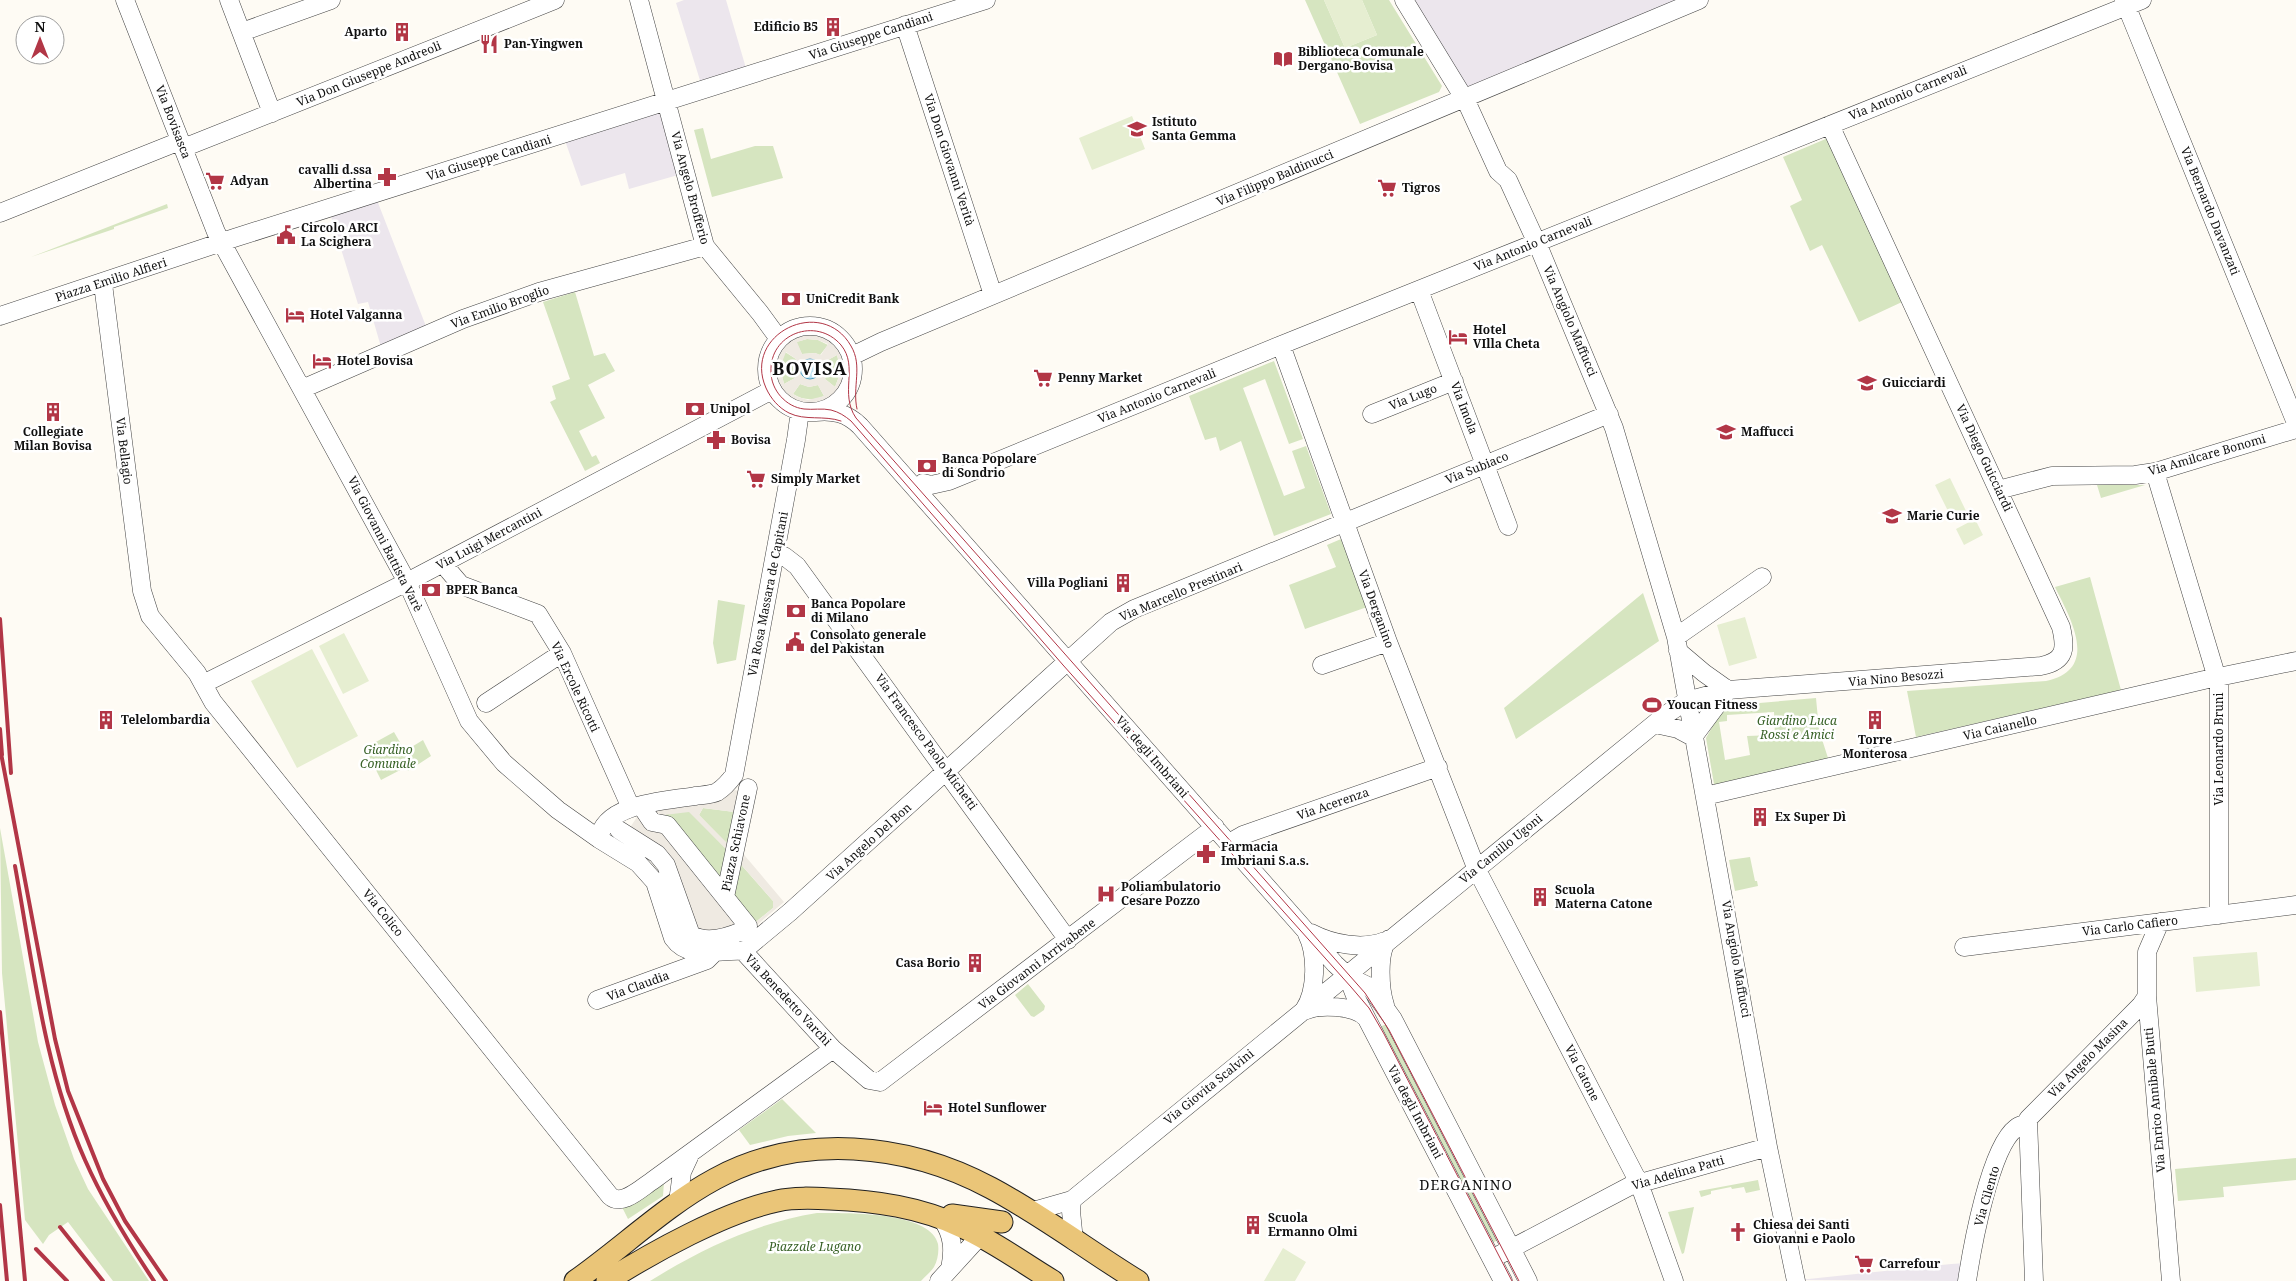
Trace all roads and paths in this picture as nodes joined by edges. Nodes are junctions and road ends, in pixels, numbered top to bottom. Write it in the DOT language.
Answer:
graph roads {
  1 [pos="126,0"];
  2 [pos="229,0"];
  3 [pos="331,0"];
  4 [pos="555,0"];
  5 [pos="639,0"];
  6 [pos="986,0"];
  7 [pos="1404,0"];
  8 [pos="1699,0"];
  9 [pos="2131,2"];
  10 [pos="905,25"];
  11 [pos="242,32"];
  12 [pos="1464,99"];
  13 [pos="667,102"];
  14 [pos="272,112"];
  15 [pos="1830,125"];
  16 [pos="181,144"];
  17 [pos="0,213"];
  18 [pos="221,242"];
  19 [pos="1537,242"];
  20 [pos="705,246"];
  21 [pos="103,284"];
  22 [pos="1419,290"];
  23 [pos="993,295"];
  24 [pos="0,316"];
  25 [pos="779,339"];
  26 [pos="1281,345"];
  27 [pos="852,356"];
  28 [pos="853,380"];
  29 [pos="1454,381"];
  30 [pos="302,389"];
  31 [pos="772,390"];
  32 [pos="807,412"];
  33 [pos="1372,414"];
  34 [pos="1608,414"];
  35 [pos="2296,423"];
  36 [pos="860,426"];
  37 [pos="2296,429"];
  38 [pos="1486,465"];
  39 [pos="901,472"];
  40 [pos="2155,472"];
  41 [pos="923,482"];
  42 [pos="1998,490"];
  43 [pos="934,510"];
  44 [pos="1344,523"];
  45 [pos="1508,526"];
  46 [pos="775,554"];
  47 [pos="445,562"];
  48 [pos="1762,577"];
  49 [pos="407,582"];
  50 [pos="1004,588"];
  51 [pos="150,616"];
  52 [pos="1388,642"];
  53 [pos="1677,644"];
  54 [pos="562,653"];
  55 [pos="2060,656"];
  56 [pos="1068,661"];
  57 [pos="2296,661"];
  58 [pos="1322,665"];
  59 [pos="2216,678"];
  60 [pos="203,684"];
  61 [pos="1728,690"];
  62 [pos="1686,701"];
  63 [pos="475,710"];
  64 [pos="1655,724"];
  65 [pos="1693,737"];
  66 [pos="1438,767"];
  67 [pos="947,771"];
  68 [pos="734,775"];
  69 [pos="748,788"];
  70 [pos="1705,796"];
  71 [pos="638,809"];
  72 [pos="1215,828"];
  73 [pos="619,830"];
  74 [pos="599,839"];
  75 [pos="1229,844"];
  76 [pos="1477,870"];
  77 [pos="725,897"];
  78 [pos="2296,905"];
  79 [pos="2219,915"];
  80 [pos="2160,922"];
  81 [pos="1301,925"];
  82 [pos="1390,939"];
  83 [pos="1068,940"];
  84 [pos="678,945"];
  85 [pos="1964,947"];
  86 [pos="743,951"];
  87 [pos="714,952"];
  88 [pos="679,971"];
  89 [pos="1347,975"];
  90 [pos="2147,996"];
  91 [pos="597,1000"];
  92 [pos="1388,1010"];
  93 [pos="1302,1012"];
  94 [pos="1367,1019"];
  95 [pos="833,1049"];
  96 [pos="2028,1121"];
  97 [pos="1768,1147"];
  98 [pos="689,1157"];
  99 [pos="680,1179"];
  100 [pos="652,1182"];
  101 [pos="1639,1183"];
  102 [pos="1072,1200"];
  103 [pos="678,1202"];
  104 [pos="912,1209"];
  105 [pos="1030,1212"];
  106 [pos="942,1218"];
  107 [pos="1002,1222"];
  108 [pos="980,1236"];
  109 [pos="1074,1241"];
  110 [pos="1511,1248"];
  111 [pos="1492,1258"];
  112 [pos="606,1274"];
  113 [pos="945,1275"];
  114 [pos="575,1281"];
  115 [pos="1054,1281"];
  116 [pos="1138,1281"];
  117 [pos="1503,1281"];
  118 [pos="1528,1281"];
  119 [pos="1674,1281"];
  120 [pos="1796,1281"];
  121 [pos="1967,1281"];
  122 [pos="2034,1281"];
  123 [pos="2171,1281"];
  1 -- 16 [label="street, Via Bovisasca"];
  2 -- 11 [label="street"];
  3 -- 11 [label="street"];
  4 -- 14 [label="street, Via Don Giuseppe Andreoli"];
  5 -- 13 [label="street, Via Angelo Brofferio"];
  6 -- 10 [label="street, Via Giuseppe Candiani"];
  7 -- 12 [label="street, Via Angiolo Maffucci"];
  8 -- 12 [label="street, Via Filippo Baldinucci"];
  9 -- 15 [label="street, Via Antonio Carnevali"];
  9 -- 35 [label="street, Via Bernardo Davanzati"];
  10 -- 13 [label="street, Via Giuseppe Candiani"];
  10 -- 23 [label="street, Via Don Giovanni Verità"];
  11 -- 14 [label="street"];
  12 -- 19 [label="street, Via Angiolo Maffucci"];
  12 -- 23 [label="street, Via Filippo Baldinucci"];
  13 -- 18 [label="street, Via Giuseppe Candiani"];
  13 -- 20 [label="street, Via Angelo Brofferio"];
  14 -- 16 [label="street, Via Don Giuseppe Andreoli"];
  15 -- 19 [label="street, Via Antonio Carnevali"];
  15 -- 42 [label="street, Via Diego Guicciardi"];
  16 -- 17 [label="street"];
  16 -- 18 [label="street, Via Bovisasca"];
  18 -- 21 [label="street, Piazza Emilio Alfieri"];
  18 -- 30 [label="street, Via Giovanni Battista Varè"];
  19 -- 22 [label="street, Via Antonio Carnevali"];
  19 -- 34 [label="street, Via Angiolo Maffucci"];
  20 -- 25 [label="street, Via Angelo Brofferio"];
  20 -- 30 [label="street, Via Emilio Broglio"];
  21 -- 24 [label="street, Piazza Emilio Alfieri"];
  21 -- 51 [label="street, Via Bellagio"];
  22 -- 26 [label="street, Via Antonio Carnevali"];
  22 -- 29 [label="street, Via Imola"];
  23 -- 27 [label="street, Via Filippo Baldinucci"];
  25 -- 27 [label="street"];
  25 -- 31 [label="street"];
  26 -- 41 [label="street, Via Antonio Carnevali"];
  26 -- 44 [label="street, Via Derganino"];
  27 -- 28 [label="street"];
  28 -- 32 [label="street"];
  28 -- 36 [label="street, Via degli Imbriani"];
  29 -- 33 [label="street, Via Lugo"];
  29 -- 38 [label="street, Via Imola"];
  30 -- 49 [label="street, Via Giovanni Battista Varè"];
  31 -- 32 [label="street"];
  31 -- 47 [label="street, Via Luigi Mercantini"];
  32 -- 36 [label="street, Via degli Imbriani"];
  32 -- 46 [label="street, Via Rosa Massara de Capitani"];
  34 -- 38 [label="street, Via Subiaco"];
  34 -- 53 [label="street, Via Angiolo Maffucci"];
  36 -- 39 [label="street, Via degli Imbriani"];
  36 -- 43 [label="street, Via degli Imbriani"];
  37 -- 40 [label="street, Via Amilcare Bonomi"];
  38 -- 44 [label="street, Via Subiaco"];
  38 -- 45 [label="street, Via Imola"];
  39 -- 41 [label="street, Via degli Imbriani"];
  39 -- 43 [label="street, Via degli Imbriani"];
  40 -- 42 [label="street, Via Amilcare Bonomi"];
  40 -- 59 [label="street, Via Leonardo Bruni"];
  41 -- 50 [label="street, Via degli Imbriani"];
  42 -- 55 [label="street, Via Diego Guicciardi"];
  43 -- 50 [label="street, Via degli Imbriani"];
  44 -- 52 [label="street, Via Derganino"];
  44 -- 56 [label="street, Via Marcello Prestinari"];
  46 -- 67 [label="street, Via Francesco Paolo Michetti"];
  46 -- 68 [label="street, Via Rosa Massara de Capitani"];
  47 -- 49 [label="street, Via Luigi Mercantini"];
  47 -- 54 [label="street, Via Ercole Ricotti"];
  48 -- 53 [label="street"];
  49 -- 60 [label="street, Via Luigi Mercantini"];
  49 -- 63 [label="street, Via Giovanni Battista Varè"];
  50 -- 56 [label="street, Via degli Imbriani"];
  51 -- 60 [label="street, Via Colico"];
  52 -- 58 [label="street"];
  52 -- 66 [label="street, Via Derganino"];
  53 -- 61 [label="street"];
  53 -- 62 [label="street, Via Angiolo Maffucci"];
  54 -- 63 [label="street"];
  54 -- 71 [label="street, Via Ercole Ricotti"];
  55 -- 61 [label="street, Via Nino Besozzi"];
  56 -- 67 [label="street, Via Marcello Prestinari"];
  56 -- 72 [label="street, Via degli Imbriani"];
  57 -- 59 [label="street, Via Caianello"];
  59 -- 70 [label="street, Via Caianello"];
  59 -- 79 [label="street, Via Leonardo Bruni"];
  60 -- 100 [label="street, Via Colico"];
  61 -- 62 [label="street, Via Nino Besozzi"];
  61 -- 65 [label="street"];
  62 -- 64 [label="street, Via Camillo Ugoni"];
  62 -- 65 [label="street, Via Angiolo Maffucci"];
  63 -- 74 [label="street, Via Giovanni Battista Varè"];
  64 -- 65 [label="street"];
  64 -- 76 [label="street, Via Camillo Ugoni"];
  65 -- 70 [label="street, Via Angiolo Maffucci"];
  66 -- 75 [label="street, Via Acerenza"];
  66 -- 76 [label="street, Via Derganino"];
  67 -- 83 [label="street, Via Francesco Paolo Michetti"];
  67 -- 86 [label="street, Via Angelo Del Bon"];
  68 -- 71 [label="street, Piazza Schiavone"];
  69 -- 77 [label="street, Piazza Schiavone"];
  70 -- 97 [label="street, Via Angiolo Maffucci"];
  71 -- 73 [label="street"];
  71 -- 74 [label="street, Piazza Schiavone"];
  71 -- 77 [label="street, Piazza Schiavone"];
  72 -- 75 [label="street, Via degli Imbriani"];
  72 -- 83 [label="street, Via Giovanni Arrivabene"];
  73 -- 74 [label="street"];
  73 -- 77 [label="street, Piazza Schiavone"];
  74 -- 84 [label="street"];
  75 -- 81 [label="street, Via degli Imbriani"];
  76 -- 82 [label="street, Via Camillo Ugoni"];
  76 -- 101 [label="street, Via Catone"];
  78 -- 79 [label="street, Via Carlo Cafiero"];
  79 -- 80 [label="street, Via Carlo Cafiero"];
  80 -- 85 [label="street, Via Carlo Cafiero"];
  80 -- 90 [label="street, Via Enrico Annibale Butti"];
  81 -- 82 [label="street, Via degli Imbriani"];
  81 -- 89 [label="street, Via degli Imbriani"];
  81 -- 93 [label="street, Via degli Imbriani"];
  82 -- 89 [label="street, Via Camillo Ugoni"];
  82 -- 92 [label="street, Via degli Imbriani"];
  83 -- 95 [label="street, Via Giovanni Arrivabene"];
  84 -- 87 [label="street"];
  84 -- 88 [label="street"];
  86 -- 87 [label="street"];
  86 -- 95 [label="street, Via Benedetto Varchi"];
  87 -- 88 [label="street"];
  88 -- 91 [label="street, Via Claudia"];
  89 -- 92 [label="street, Via degli Imbriani"];
  89 -- 93 [label="street, Via Giovita Scalvini"];
  89 -- 94 [label="street, Via degli Imbriani"];
  90 -- 96 [label="street, Via Angelo Masina"];
  90 -- 123 [label="street, Via Enrico Annibale Butti"];
  92 -- 110 [label="street, Via degli Imbriani"];
  93 -- 94 [label="street"];
  93 -- 102 [label="street, Via Giovita Scalvini"];
  94 -- 111 [label="street, Via degli Imbriani"];
  95 -- 98 [label="street"];
  96 -- 121 [label="street, Via Cilento"];
  96 -- 122 [label="street"];
  97 -- 101 [label="street, Via Adelina Patti"];
  97 -- 120 [label="street, Via Angiolo Maffucci"];
  98 -- 99 [label="street"];
  98 -- 100 [label="street"];
  99 -- 100 [label="street"];
  99 -- 103 [label="street"];
  101 -- 110 [label="street, Via Adelina Patti"];
  101 -- 119 [label="street, Via Catone"];
  102 -- 105 [label="street, Via Giovita Scalvini"];
  102 -- 109 [label="street"];
  103 -- 105 [label="main road"];
  103 -- 112 [label="main road"];
  104 -- 106 [label="main road"];
  104 -- 107 [label="main road"];
  104 -- 112 [label="main road"];
  105 -- 107 [label="main road"];
  105 -- 109 [label="main road"];
  106 -- 108 [label="main road"];
  106 -- 113 [label="street"];
  107 -- 108 [label="main road"];
  108 -- 113 [label="street"];
  108 -- 115 [label="main road"];
  109 -- 116 [label="main road"];
  110 -- 111 [label="street"];
  110 -- 118 [label="street, Via degli Imbriani"];
  111 -- 117 [label="street, Via degli Imbriani"];
  112 -- 114 [label="main road"];
}
